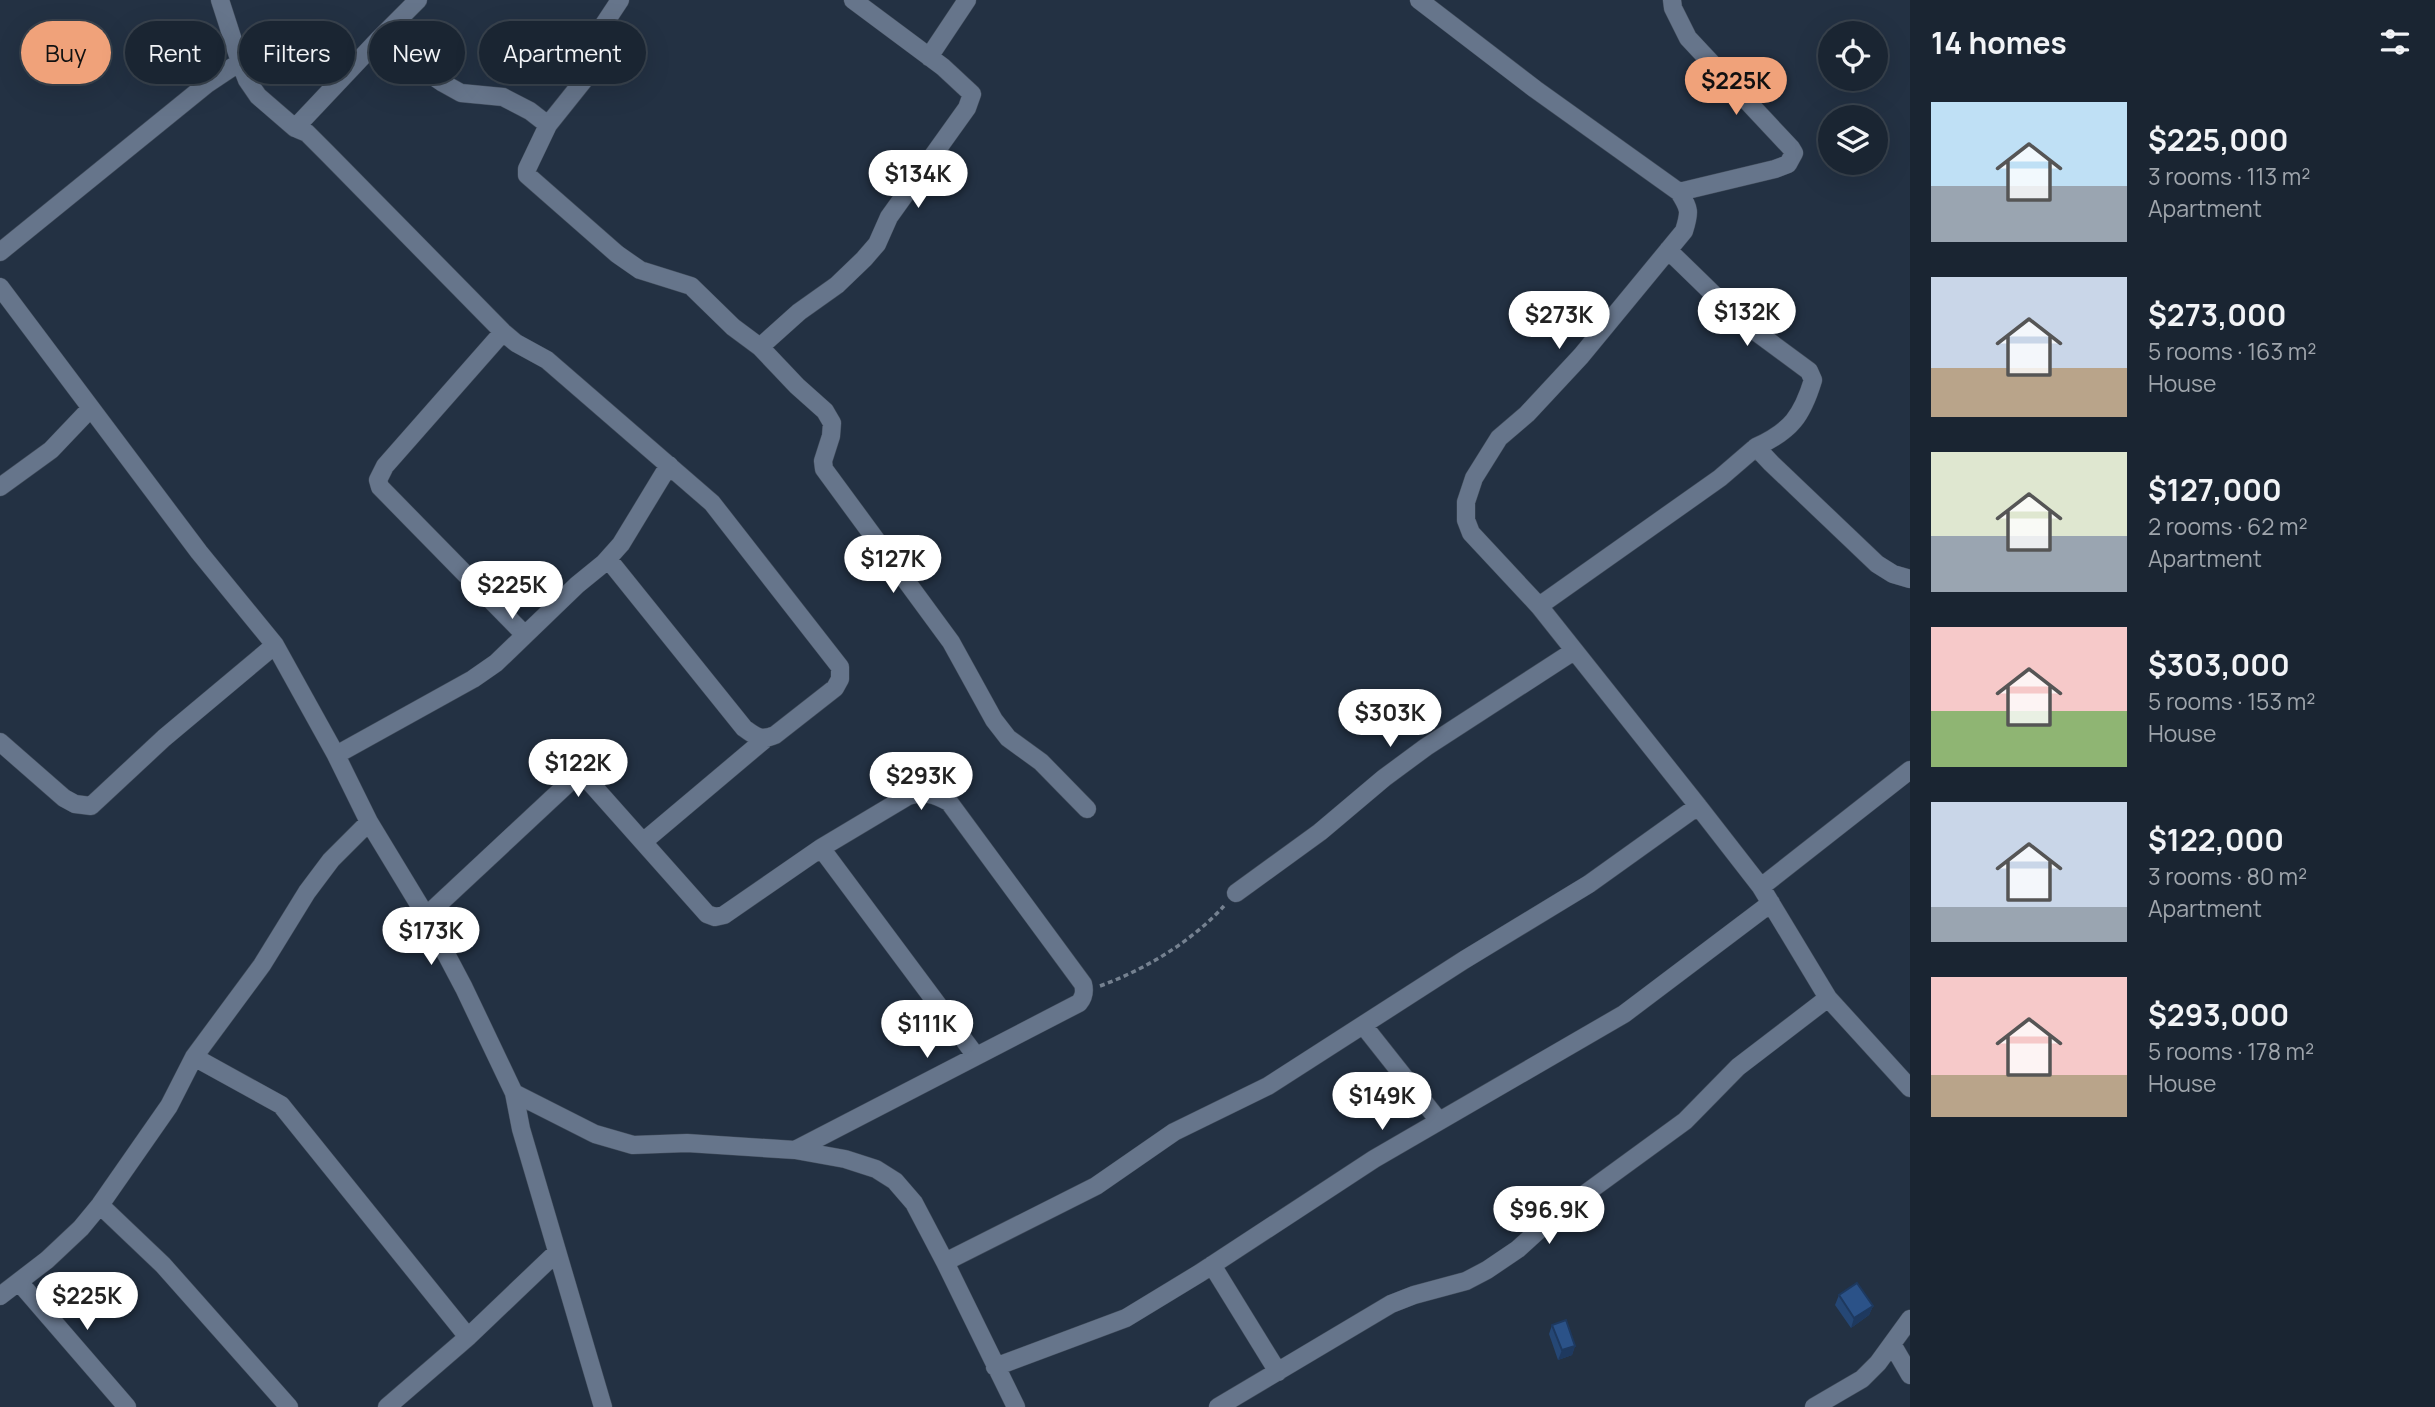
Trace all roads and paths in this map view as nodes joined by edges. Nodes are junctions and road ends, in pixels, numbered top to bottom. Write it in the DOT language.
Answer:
graph roads {
  1 [pos="220,0"];
  2 [pos="418,0"];
  3 [pos="620,0"];
  4 [pos="853,0"];
  5 [pos="967,0"];
  6 [pos="1419,0"];
  7 [pos="1672,0"];
  8 [pos="397,21"];
  9 [pos="369,50"];
  10 [pos="929,57"];
  11 [pos="239,59"];
  12 [pos="239,63"];
  13 [pos="250,84"];
  14 [pos="446,84"];
  15 [pos="548,125"];
  16 [pos="295,128"];
  17 [pos="1679,192"];
  18 [pos="1668,250"];
  19 [pos="0,252"];
  20 [pos="0,287"];
  21 [pos="503,332"];
  22 [pos="760,347"];
  23 [pos="90,409"];
  24 [pos="1756,447"];
  25 [pos="669,465"];
  26 [pos="0,487"];
  27 [pos="608,559"];
  28 [pos="1910,579"];
  29 [pos="1539,606"];
  30 [pos="525,635"];
  31 [pos="275,645"];
  32 [pos="1574,651"];
  33 [pos="764,740"];
  34 [pos="0,742"];
  35 [pos="336,755"];
  36 [pos="1910,770"];
  37 [pos="1698,806"];
  38 [pos="1087,808"];
  39 [pos="369,822"];
  40 [pos="643,842"];
  41 [pos="821,848"];
  42 [pos="1761,887"];
  43 [pos="1236,892"];
  44 [pos="1771,903"];
  45 [pos="426,916"];
  46 [pos="1085,992"];
  47 [pos="1828,998"];
  48 [pos="1363,1025"];
  49 [pos="194,1056"];
  50 [pos="976,1056"];
  51 [pos="1910,1088"];
  52 [pos="514,1093"];
  53 [pos="1439,1121"];
  54 [pos="795,1150"];
  55 [pos="100,1206"];
  56 [pos="557,1252"];
  57 [pos="945,1262"];
  58 [pos="1212,1265"];
  59 [pos="19,1282"];
  60 [pos="0,1296"];
  61 [pos="1910,1319"];
  62 [pos="468,1337"];
  63 [pos="1892,1344"];
  64 [pos="995,1367"];
  65 [pos="1278,1372"];
  66 [pos="1910,1375"];
  67 [pos="127,1407"];
  68 [pos="289,1407"];
  69 [pos="387,1407"];
  70 [pos="603,1407"];
  71 [pos="1016,1407"];
  72 [pos="1218,1407"];
  73 [pos="1814,1407"];
  1 -- 11 [label="street"];
  2 -- 8 [label="street"];
  3 -- 15 [label="street"];
  4 -- 10 [label="street"];
  5 -- 10 [label="street"];
  6 -- 17 [label="street"];
  7 -- 17 [label="street"];
  9 -- 16 [label="street"];
  10 -- 22 [label="street"];
  12 -- 19 [label="street"];
  13 -- 16 [label="street"];
  14 -- 15 [label="street"];
  15 -- 22 [label="street"];
  16 -- 21 [label="street"];
  17 -- 18 [label="street"];
  18 -- 24 [label="street"];
  18 -- 29 [label="street"];
  20 -- 23 [label="street"];
  21 -- 25 [label="street"];
  21 -- 30 [label="street"];
  22 -- 38 [label="street"];
  23 -- 26 [label="street"];
  23 -- 31 [label="street"];
  24 -- 28 [label="street"];
  24 -- 29 [label="street"];
  25 -- 27 [label="street"];
  25 -- 33 [label="street"];
  27 -- 30 [label="street"];
  27 -- 33 [label="street"];
  29 -- 32 [label="street"];
  30 -- 35 [label="street"];
  31 -- 34 [label="street"];
  31 -- 35 [label="street"];
  32 -- 37 [label="street"];
  32 -- 43 [label="street"];
  33 -- 40 [label="street"];
  35 -- 39 [label="street"];
  36 -- 42 [label="street"];
  37 -- 42 [label="street"];
  37 -- 48 [label="street"];
  39 -- 45 [label="street"];
  39 -- 49 [label="street"];
  40 -- 41 [label="street"];
  40 -- 45 [label="street"];
  41 -- 46 [label="street"];
  41 -- 50 [label="street"];
  42 -- 44 [label="street"];
  43 -- 46 [label="path"];
  44 -- 47 [label="street"];
  44 -- 53 [label="street"];
  45 -- 52 [label="street"];
  46 -- 50 [label="street"];
  47 -- 51 [label="street"];
  47 -- 65 [label="street"];
  48 -- 53 [label="street"];
  48 -- 57 [label="street"];
  49 -- 55 [label="street"];
  49 -- 62 [label="street"];
  50 -- 54 [label="street"];
  52 -- 54 [label="street"];
  52 -- 56 [label="street"];
  53 -- 58 [label="street"];
  54 -- 57 [label="street"];
  55 -- 59 [label="street"];
  55 -- 68 [label="street"];
  56 -- 62 [label="street"];
  56 -- 70 [label="street"];
  57 -- 64 [label="street"];
  58 -- 64 [label="street"];
  58 -- 65 [label="street"];
  59 -- 60 [label="street"];
  59 -- 67 [label="street"];
  61 -- 63 [label="street"];
  62 -- 69 [label="street"];
  63 -- 66 [label="street"];
  63 -- 73 [label="street"];
  64 -- 71 [label="street"];
  65 -- 72 [label="street"];
}
